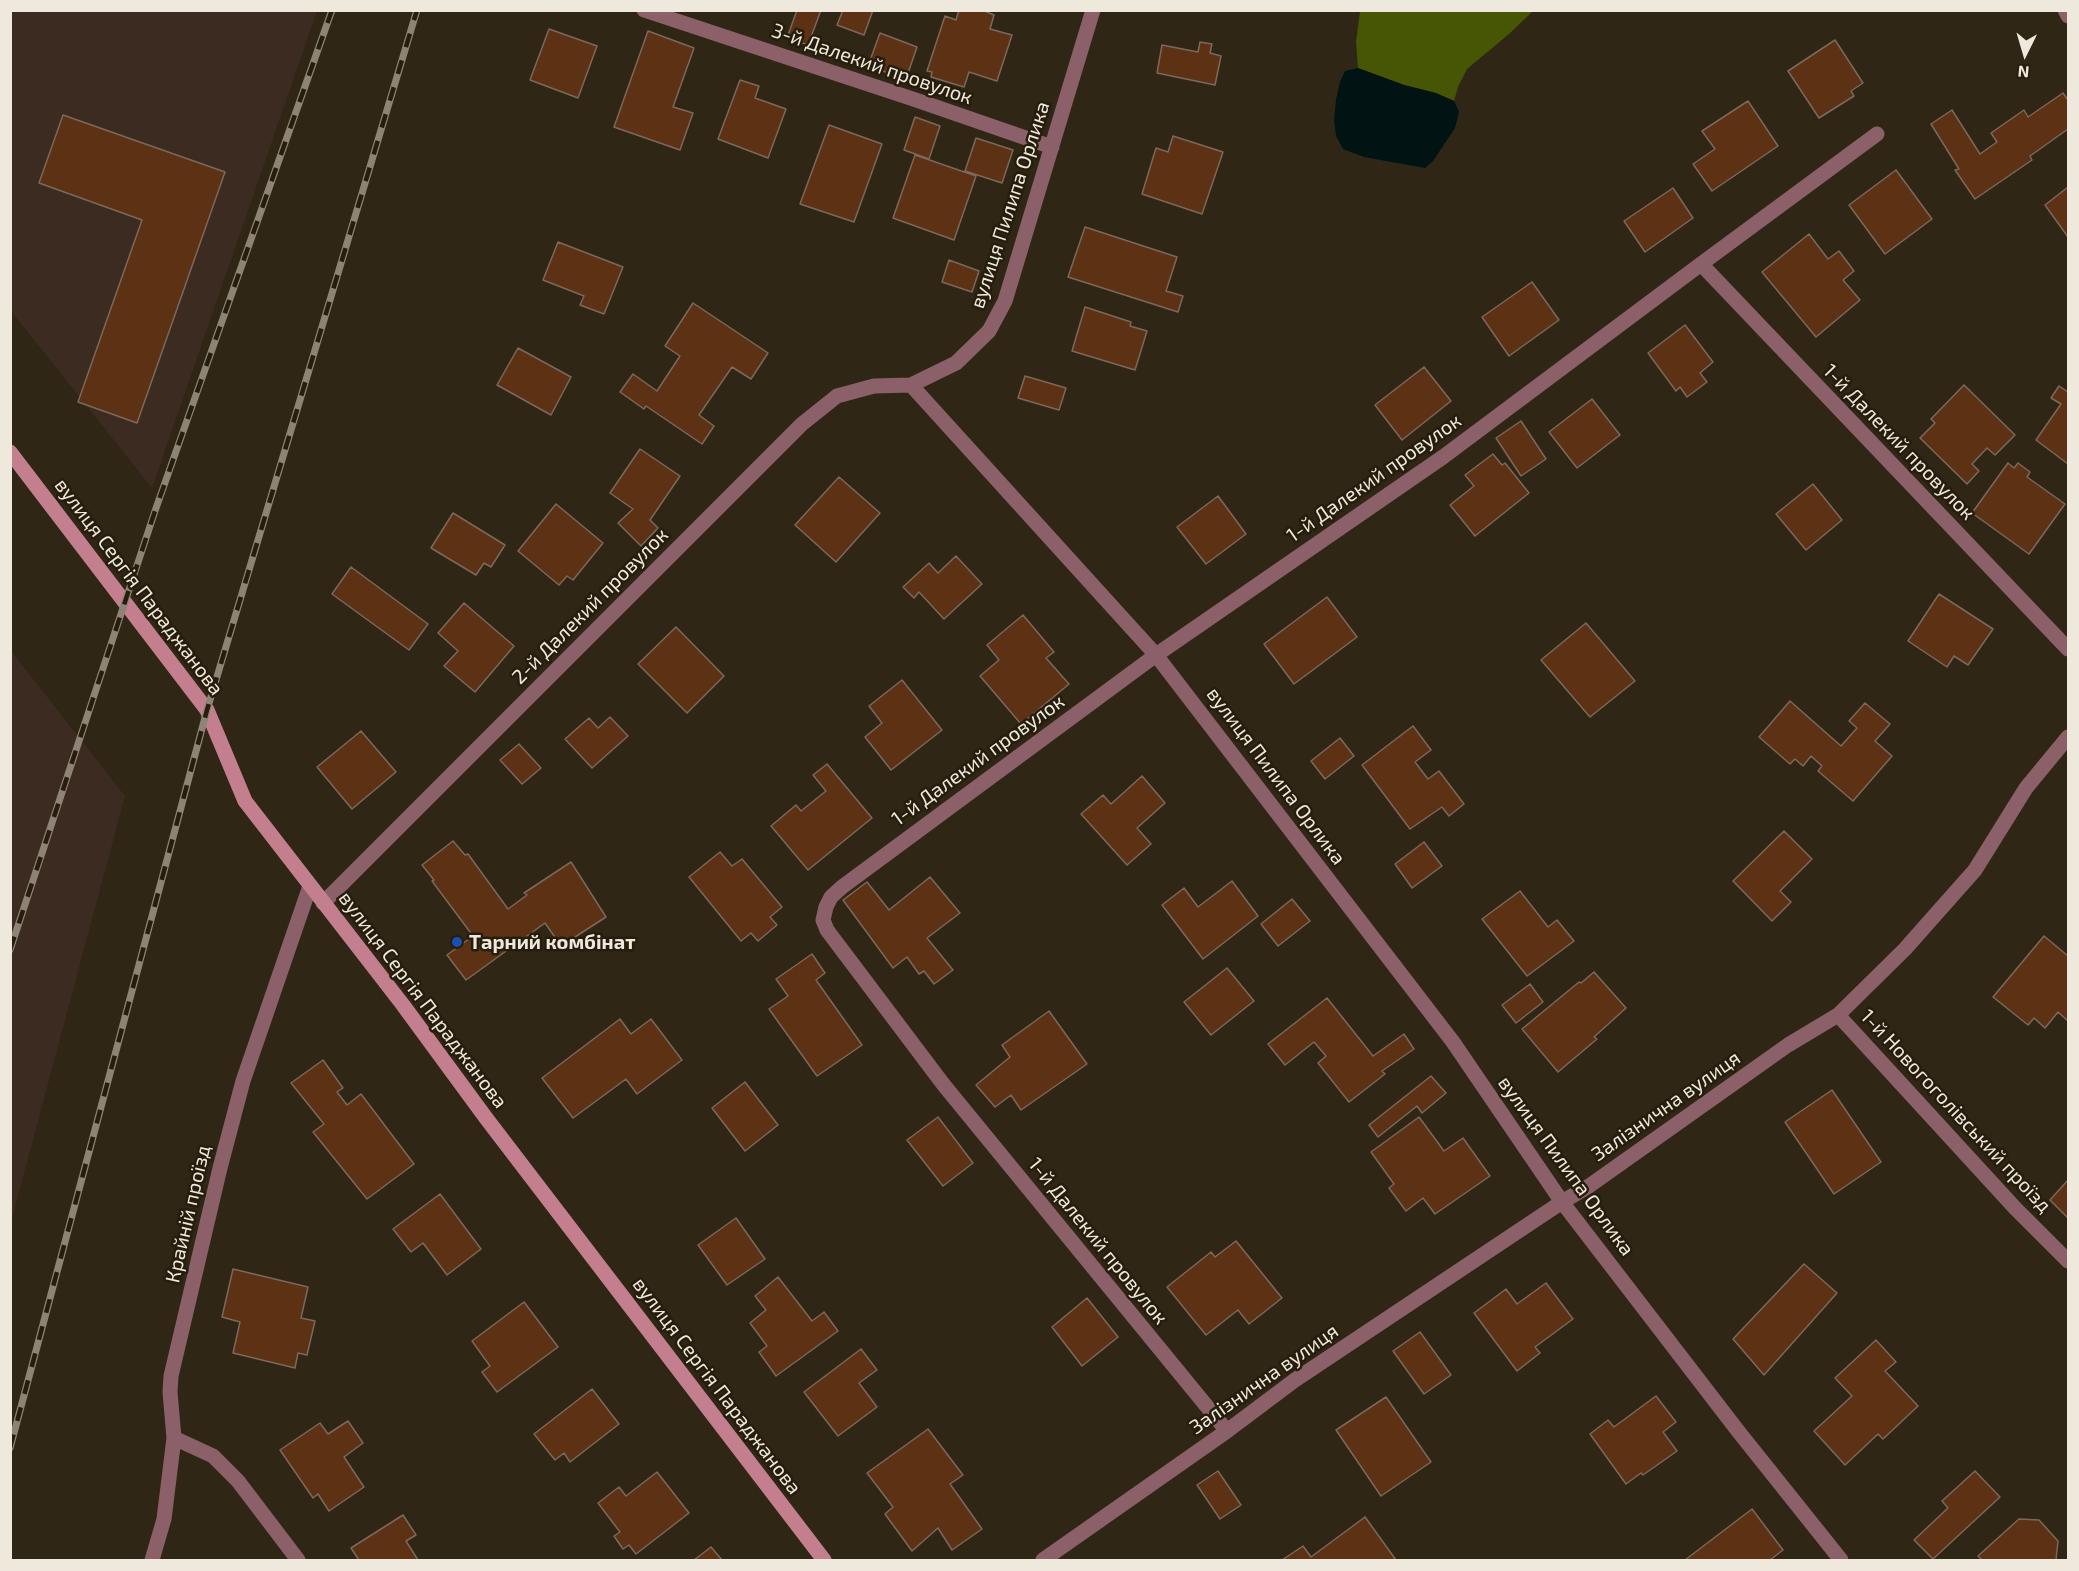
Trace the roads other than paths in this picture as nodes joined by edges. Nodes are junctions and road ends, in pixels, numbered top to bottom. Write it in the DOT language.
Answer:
graph roads {
  1 [pos="644,10"];
  2 [pos="1093,10"];
  3 [pos="2065,10"];
  4 [pos="2068,16"];
  5 [pos="1877,134"];
  6 [pos="1052,147"];
  7 [pos="1701,264"];
  8 [pos="911,385"];
  9 [pos="10,452"];
  10 [pos="2068,649"];
  11 [pos="1156,655"];
  12 [pos="2068,737"];
  13 [pos="310,885"];
  14 [pos="323,903"];
  15 [pos="1838,1015"];
  16 [pos="1562,1202"];
  17 [pos="2068,1261"];
  18 [pos="1227,1431"];
  19 [pos="174,1438"];
  20 [pos="152,1560"];
  21 [pos="298,1560"];
  22 [pos="824,1560"];
  23 [pos="1043,1560"];
  24 [pos="1841,1560"];
  1 -- 6 [label="street, 3-й Далекий провулок"];
  2 -- 6 [label="street, вулиця Пилипа Орлика"];
  3 -- 4 [label="street"];
  5 -- 7 [label="street, 1-й Далекий провулок"];
  6 -- 8 [label="street, вулиця Пилипа Орлика"];
  7 -- 10 [label="street, 1-й Далекий провулок"];
  7 -- 11 [label="street, 1-й Далекий провулок"];
  8 -- 11 [label="street, вулиця Пилипа Орлика"];
  8 -- 14 [label="street, 2-й Далекий провулок"];
  9 -- 13 [label="main road, вулиця Сергія Параджанова"];
  11 -- 16 [label="street, вулиця Пилипа Орлика"];
  11 -- 18 [label="street, 1-й Далекий провулок"];
  12 -- 15 [label="street, Залізнична вулиця"];
  13 -- 14 [label="main road, вулиця Сергія Параджанова"];
  13 -- 19 [label="street, Крайній проїзд"];
  14 -- 22 [label="main road, вулиця Сергія Параджанова"];
  15 -- 16 [label="street, Залізнична вулиця"];
  15 -- 17 [label="street, 1-й Новогоголівський проїзд"];
  16 -- 18 [label="street, Залізнична вулиця"];
  16 -- 24 [label="street, вулиця Пилипа Орлика"];
  18 -- 23 [label="street, Залізнична вулиця"];
  19 -- 20 [label="street, Крайній проїзд"];
  19 -- 21 [label="street"];
}
